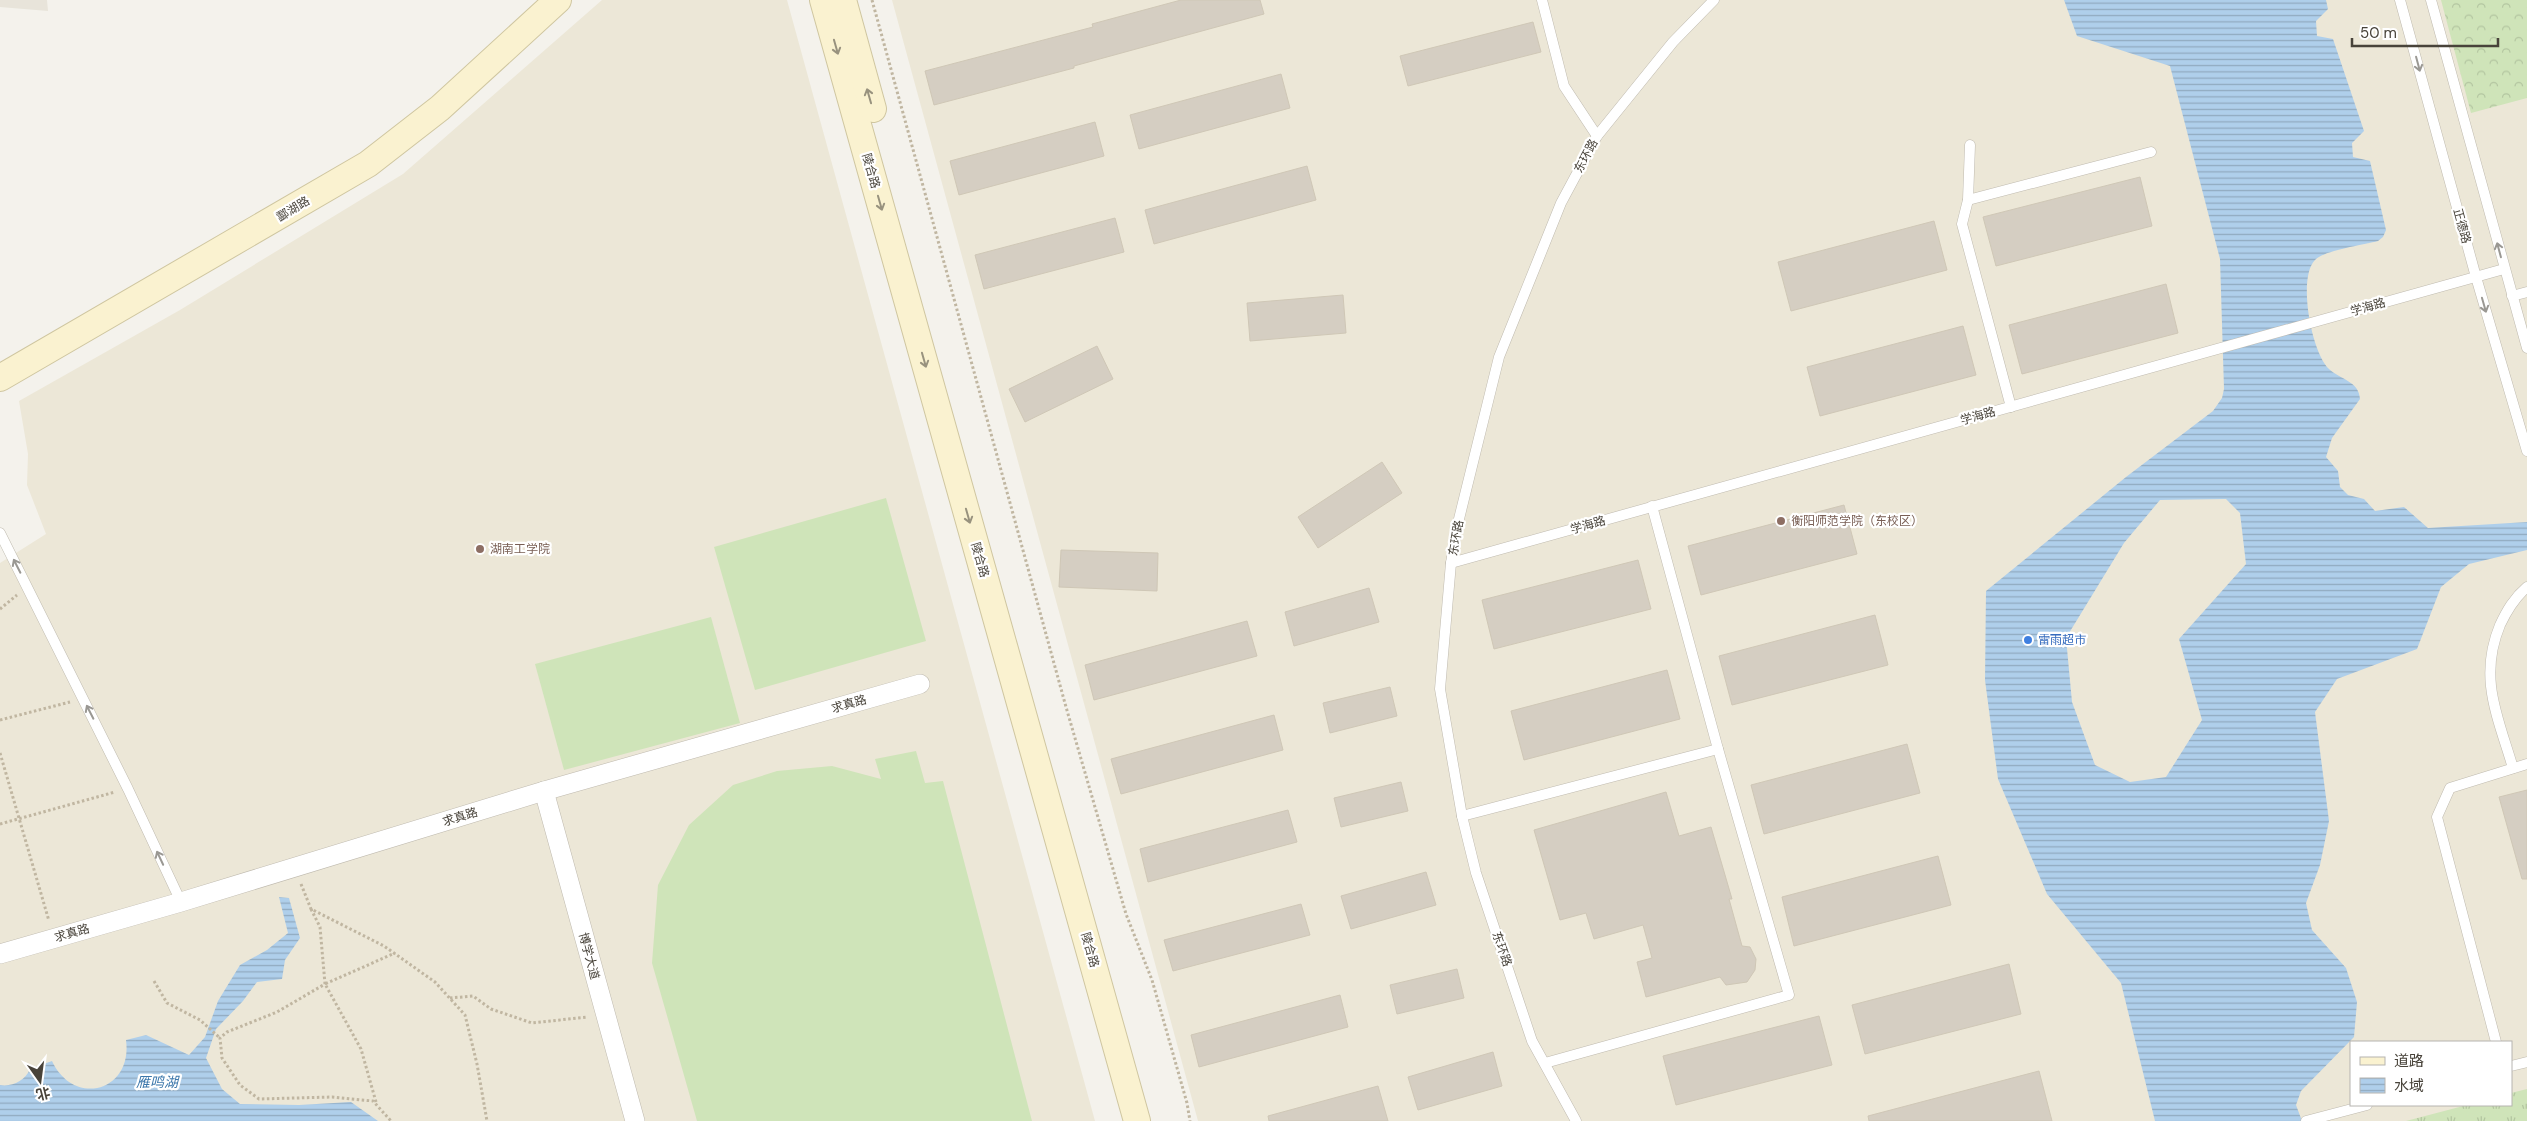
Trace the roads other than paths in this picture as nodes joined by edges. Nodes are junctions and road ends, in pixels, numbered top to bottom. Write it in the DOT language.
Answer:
graph roads {
  1 [pos="558,0"];
  2 [pos="823,0"];
  3 [pos="843,0"];
  4 [pos="1542,0"];
  5 [pos="1714,0"];
  6 [pos="2400,0"];
  7 [pos="2431,0"];
  8 [pos="1597,136"];
  9 [pos="1970,145"];
  10 [pos="2151,152"];
  11 [pos="1968,200"];
  12 [pos="2504,269"];
  13 [pos="2476,277"];
  14 [pos="2527,292"];
  15 [pos="2512,296"];
  16 [pos="2523,321"];
  17 [pos="2527,348"];
  18 [pos="0,378"];
  19 [pos="2012,406"];
  20 [pos="2527,451"];
  21 [pos="1652,506"];
  22 [pos="0,532"];
  23 [pos="1451,563"];
  24 [pos="2527,588"];
  25 [pos="920,684"];
  26 [pos="1718,749"];
  27 [pos="2527,764"];
  28 [pos="2513,768"];
  29 [pos="544,791"];
  30 [pos="1462,816"];
  31 [pos="181,902"];
  32 [pos="0,954"];
  33 [pos="2496,1041"];
  34 [pos="2527,1062"];
  35 [pos="1545,1063"];
  36 [pos="2512,1066"];
  37 [pos="2363,1106"];
  38 [pos="2310,1120"];
  39 [pos="635,1121"];
  40 [pos="1138,1121"];
  41 [pos="1154,1121"];
  42 [pos="1576,1121"];
  1 -- 18 [label="street, 酃湖路"];
  2 -- 40 [label="street, 陵合路, one-way"];
  41 -- 3 [label="street, 陵合路, one-way"];
  4 -- 8 [label="lane"];
  5 -- 8 [label="lane, 东环路"];
  6 -- 13 [label="lane, 正德路, one-way"];
  12 -- 7 [label="lane, one-way"];
  8 -- 23 [label="lane, 东环路"];
  9 -- 11 [label="lane"];
  10 -- 11 [label="lane"];
  11 -- 19 [label="lane"];
  12 -- 13 [label="lane, 学海路"];
  12 -- 15 [label="lane"];
  13 -- 19 [label="lane, 学海路"];
  13 -- 20 [label="lane, 正德路, one-way"];
  14 -- 15 [label="lane"];
  15 -- 16 [label="lane"];
  16 -- 17 [label="lane"];
  19 -- 21 [label="lane, 学海路"];
  21 -- 23 [label="lane, 学海路"];
  21 -- 26 [label="lane"];
  31 -- 22 [label="lane, one-way"];
  23 -- 30 [label="lane, 东环路"];
  24 -- 28 [label="lane"];
  25 -- 29 [label="street, 求真路"];
  26 -- 30 [label="lane"];
  26 -- 35 [label="lane"];
  27 -- 28 [label="lane"];
  28 -- 33 [label="lane"];
  29 -- 31 [label="street, 求真路"];
  29 -- 39 [label="street, 博学大道"];
  30 -- 35 [label="lane, 东环路"];
  31 -- 32 [label="street, 求真路"];
  34 -- 36 [label="lane"];
  35 -- 42 [label="lane, 东环路"];
  37 -- 38 [label="lane"];
}
